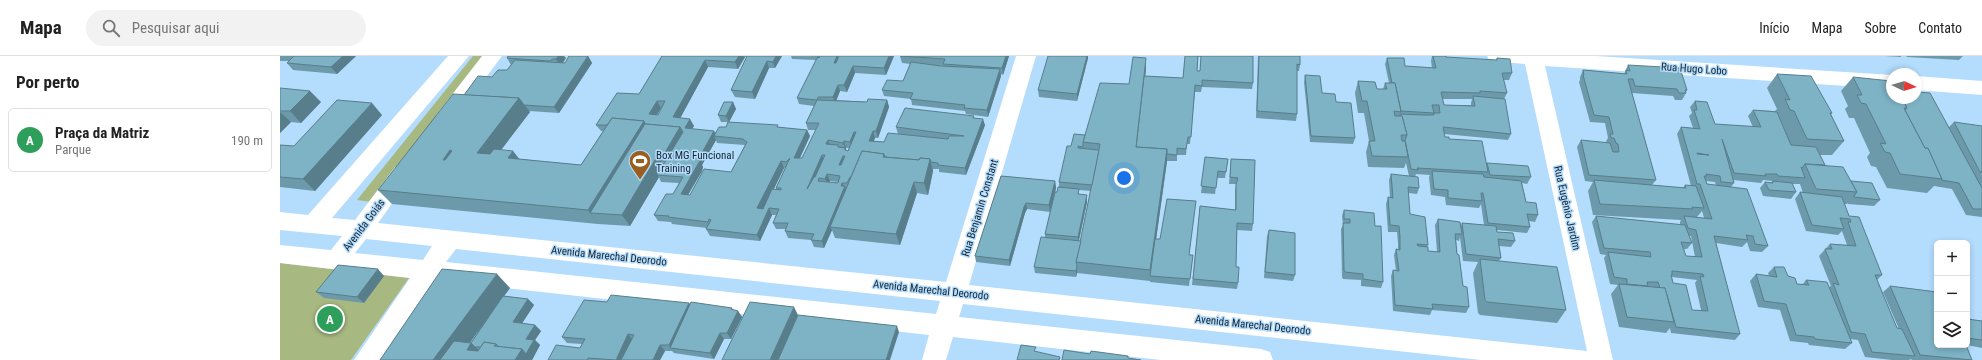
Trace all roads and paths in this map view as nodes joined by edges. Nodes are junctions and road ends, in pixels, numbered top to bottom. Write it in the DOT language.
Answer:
graph roads {
  1 [pos="460,56"];
  2 [pos="492,56"];
  3 [pos="1026,56"];
  4 [pos="1497,56"];
  5 [pos="1533,57"];
  6 [pos="1886,82"];
  7 [pos="1922,83"];
  8 [pos="1982,88"];
  9 [pos="430,137"];
  10 [pos="416,156"];
  11 [pos="280,221"];
  12 [pos="313,225"];
  13 [pos="360,229"];
  14 [pos="450,239"];
  15 [pos="280,254"];
  16 [pos="337,260"];
  17 [pos="428,270"];
  18 [pos="954,293"];
  19 [pos="944,326"];
  20 [pos="366,360"];
  21 [pos="934,360"];
  22 [pos="1261,360"];
  23 [pos="1582,360"];
  24 [pos="1602,360"];
  1 -- 12 [label="street"];
  2 -- 9 [label="street"];
  3 -- 18 [label="street, Rua Benjamin Constant"];
  4 -- 5 [label="street, Rua Hugo Lobo"];
  5 -- 6 [label="street, Rua Hugo Lobo"];
  5 -- 24 [label="street, Rua Eugênio Jardim"];
  7 -- 8 [label="street"];
  10 -- 13 [label="street, Avenida Goiás"];
  11 -- 12 [label="street, Avenida Marechal Deorodo"];
  12 -- 13 [label="street, Avenida Marechal Deorodo"];
  13 -- 14 [label="street, Avenida Marechal Deorodo"];
  13 -- 16 [label="street, Avenida Goiás"];
  14 -- 17 [label="street"];
  14 -- 18 [label="street, Avenida Marechal Deorodo"];
  15 -- 16 [label="street"];
  16 -- 17 [label="street"];
  17 -- 19 [label="street"];
  17 -- 20 [label="street"];
  18 -- 19 [label="street, Rua Benjamin Constant"];
  18 -- 23 [label="street, Avenida Marechal Deorodo"];
  19 -- 21 [label="street, Rua Benjamin Constant"];
  19 -- 22 [label="street"];
}
